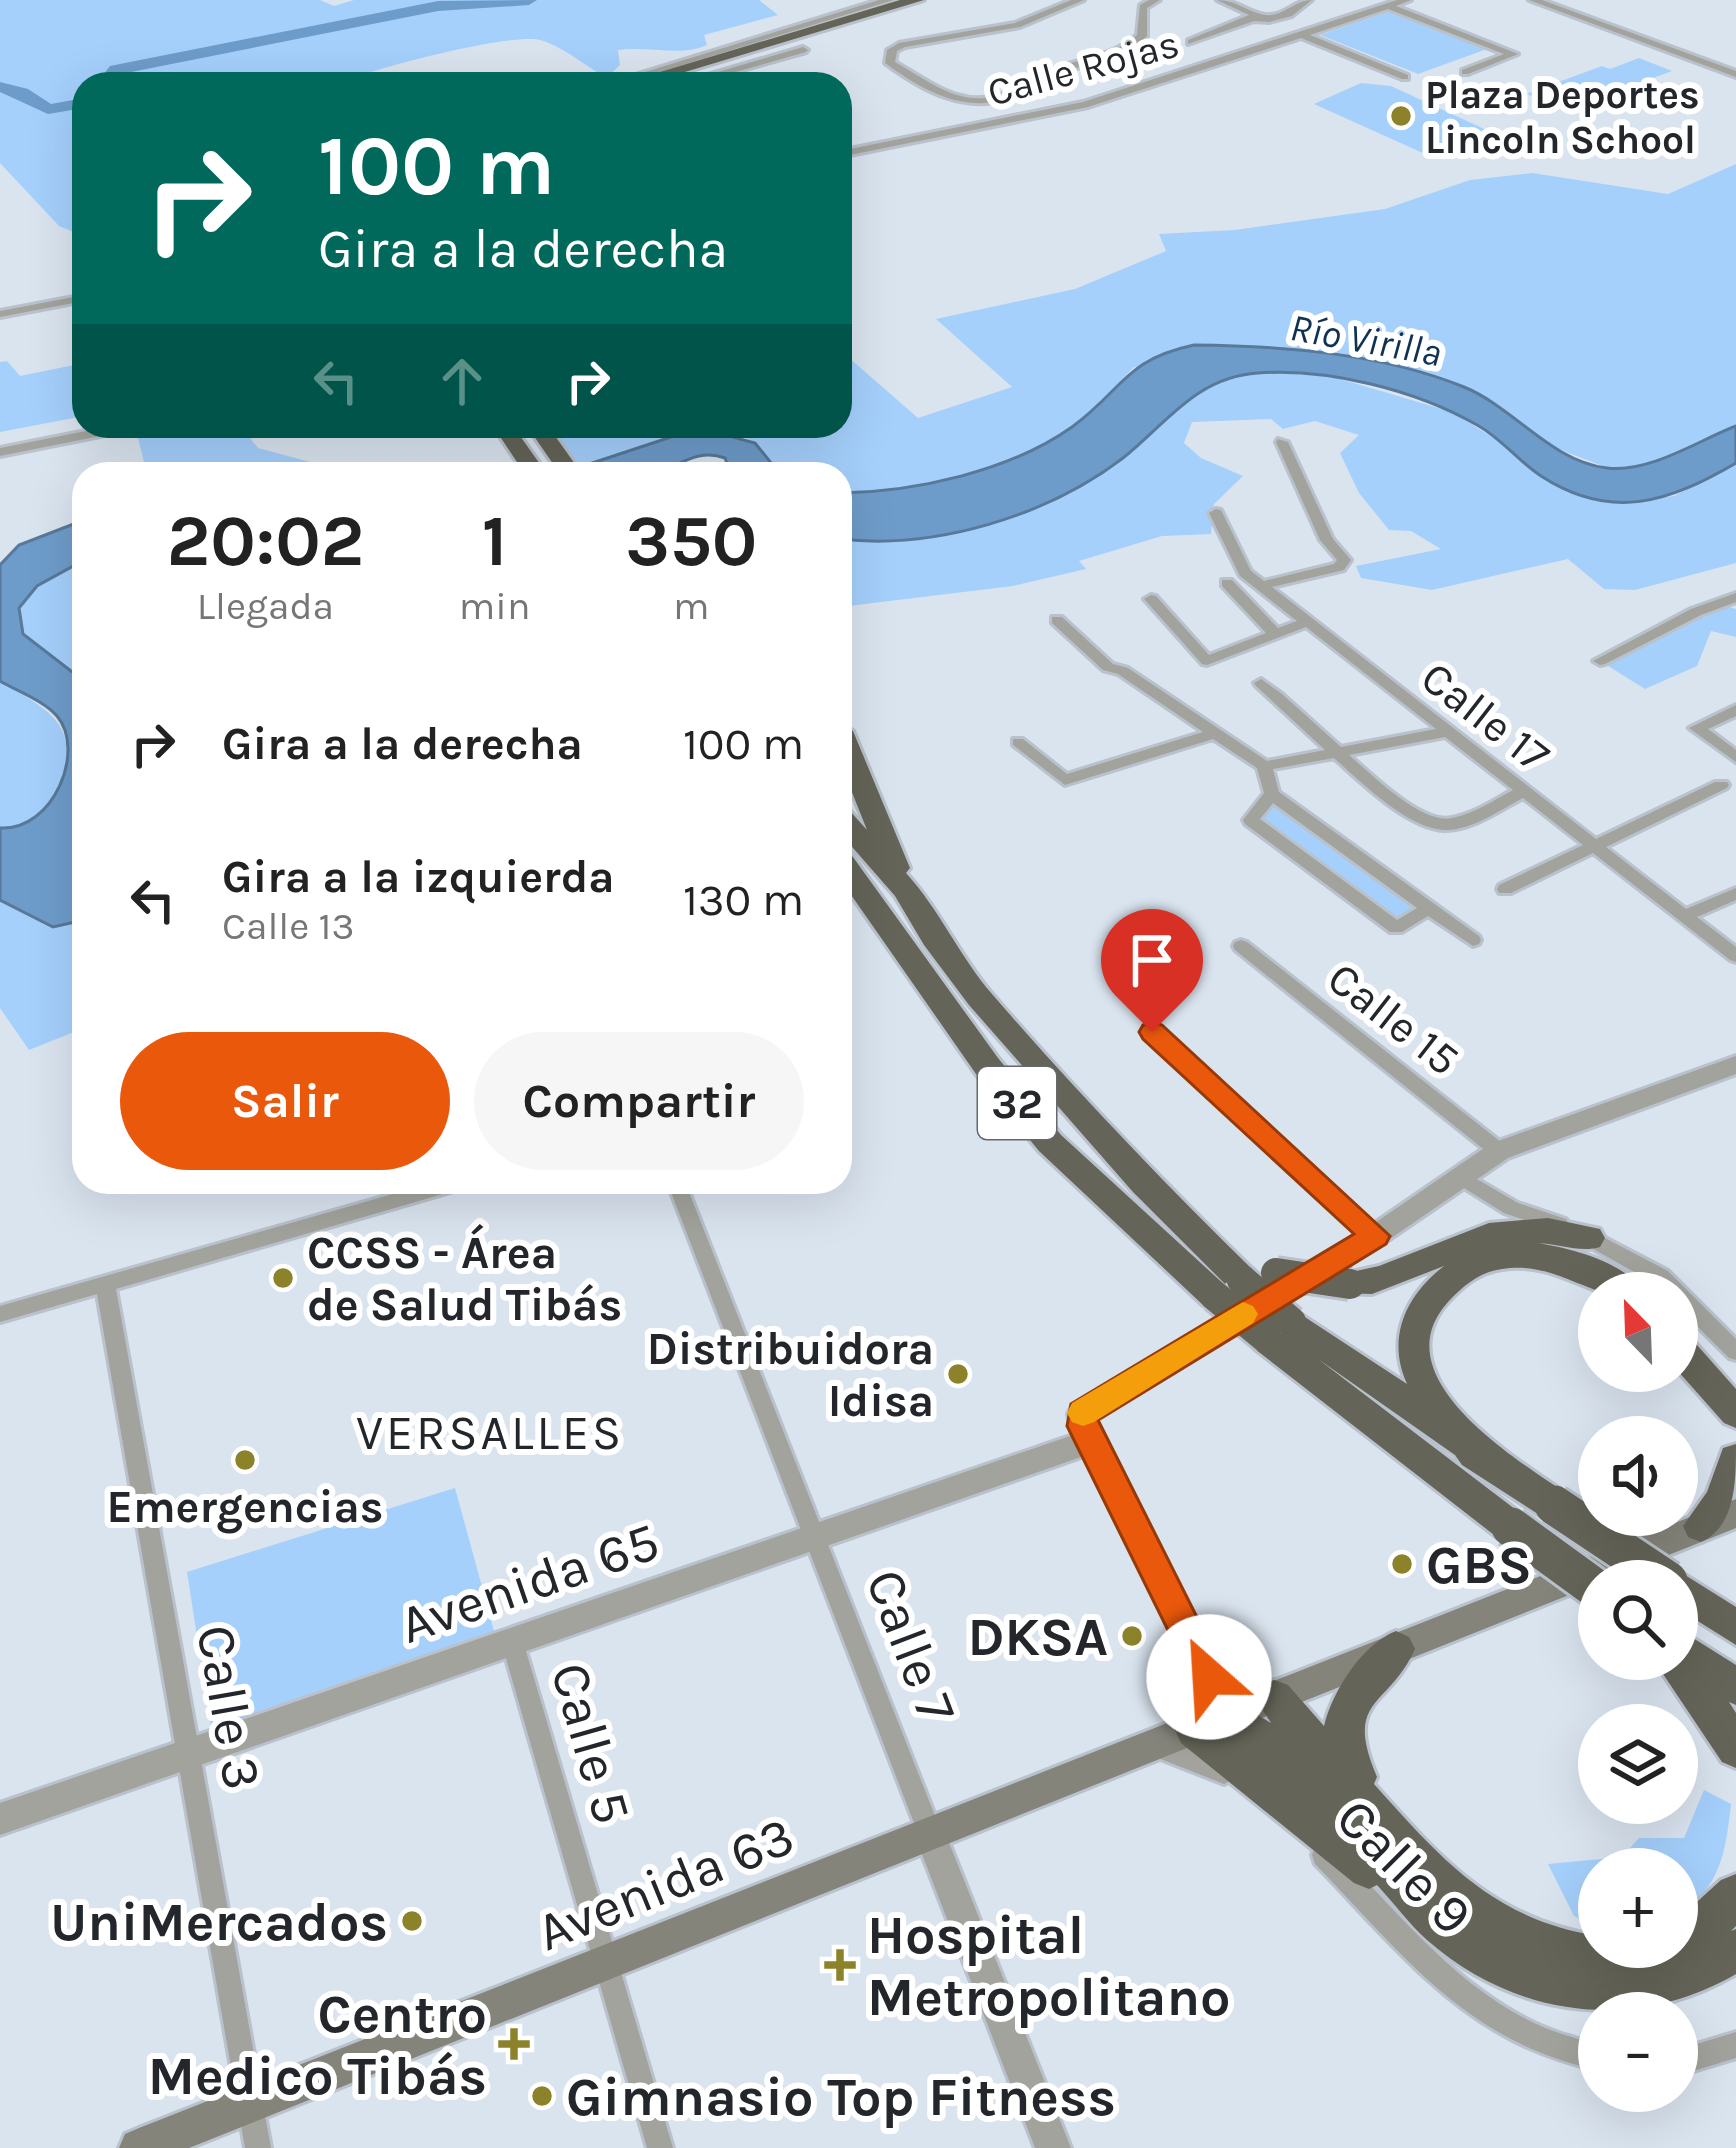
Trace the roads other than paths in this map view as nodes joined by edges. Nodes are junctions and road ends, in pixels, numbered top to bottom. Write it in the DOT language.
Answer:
graph roads {
  1 [pos="889,0"];
  2 [pos="916,0"];
  3 [pos="936,0"];
  4 [pos="1078,0"];
  5 [pos="1155,0"];
  6 [pos="1222,0"];
  7 [pos="1307,0"];
  8 [pos="1406,0"];
  9 [pos="1534,0"];
  10 [pos="1388,6"];
  11 [pos="1243,26"];
  12 [pos="1300,34"];
  13 [pos="1280,40"];
  14 [pos="1191,42"];
  15 [pos="1261,47"];
  16 [pos="803,50"];
  17 [pos="650,72"];
  18 [pos="669,72"];
  19 [pos="691,72"];
  20 [pos="725,72"];
  21 [pos="1465,72"];
  22 [pos="1736,74"];
  23 [pos="1405,77"];
  24 [pos="852,152"];
  25 [pos="72,300"];
  26 [pos="0,314"];
  27 [pos="72,438"];
  28 [pos="1282,442"];
  29 [pos="0,452"];
  30 [pos="1216,512"];
  31 [pos="1227,583"];
  32 [pos="1260,586"];
  33 [pos="1151,599"];
  34 [pos="1733,599"];
  35 [pos="1058,620"];
  36 [pos="1307,622"];
  37 [pos="1275,634"];
  38 [pos="1600,662"];
  39 [pos="1261,683"];
  40 [pos="1736,710"];
  41 [pos="1446,732"];
  42 [pos="1213,734"];
  43 [pos="1018,742"];
  44 [pos="1331,752"];
  45 [pos="1736,757"];
  46 [pos="852,760"];
  47 [pos="1264,766"];
  48 [pos="1721,785"];
  49 [pos="1524,791"];
  50 [pos="1272,794"];
  51 [pos="852,829"];
  52 [pos="1595,844"];
  53 [pos="1344,846"];
  54 [pos="1310,863"];
  55 [pos="852,878"];
  56 [pos="1504,889"];
  57 [pos="906,890"];
  58 [pos="1736,894"];
  59 [pos="1430,908"];
  60 [pos="1687,915"];
  61 [pos="1473,940"];
  62 [pos="1241,946"];
  63 [pos="1736,956"];
  64 [pos="1152,1032"];
  65 [pos="1736,1065"];
  66 [pos="1499,1151"];
  67 [pos="1463,1178"];
  68 [pos="1144,1184"];
  69 [pos="418,1194"];
  70 [pos="681,1194"];
  71 [pos="1376,1236"];
  72 [pos="1589,1238"];
  73 [pos="1594,1272"];
  74 [pos="106,1284"];
  75 [pos="1228,1288"];
  76 [pos="0,1314"];
  77 [pos="1279,1330"];
  78 [pos="1736,1352"];
  79 [pos="1698,1372"];
  80 [pos="1734,1417"];
  81 [pos="1091,1441"];
  82 [pos="1474,1454"];
  83 [pos="1736,1459"];
  84 [pos="1736,1513"];
  85 [pos="1701,1526"];
  86 [pos="814,1537"];
  87 [pos="1636,1560"];
  88 [pos="1578,1576"];
  89 [pos="1698,1602"];
  90 [pos="1736,1628"];
  91 [pos="512,1641"];
  92 [pos="1396,1648"];
  93 [pos="1698,1661"];
  94 [pos="1690,1680"];
  95 [pos="1736,1688"];
  96 [pos="1274,1698"];
  97 [pos="1212,1723"];
  98 [pos="1156,1746"];
  99 [pos="1736,1749"];
  100 [pos="190,1753"];
  101 [pos="0,1819"];
  102 [pos="931,1837"];
  103 [pos="1394,1839"];
  104 [pos="1736,1895"];
  105 [pos="1698,1931"];
  106 [pos="1736,1950"];
  107 [pos="1578,1955"];
  108 [pos="607,1965"];
  109 [pos="1736,2045"];
  110 [pos="1578,2052"];
  111 [pos="1698,2057"];
  112 [pos="251,2104"];
  113 [pos="139,2148"];
  114 [pos="258,2148"];
  115 [pos="660,2148"];
  116 [pos="1053,2148"];
  1 -- 17 [label="street"];
  2 -- 18 [label="highway"];
  3 -- 19 [label="highway"];
  4 -- 5 [label="street"];
  6 -- 11 [label="street"];
  7 -- 11 [label="street"];
  8 -- 10 [label="street, Calle Rojas"];
  9 -- 22 [label="street"];
  10 -- 12 [label="street, Calle Rojas"];
  10 -- 21 [label="street"];
  11 -- 13 [label="street"];
  11 -- 14 [label="street"];
  11 -- 15 [label="street"];
  12 -- 13 [label="street, Calle Rojas"];
  12 -- 23 [label="street"];
  13 -- 15 [label="street, Calle Rojas"];
  15 -- 24 [label="street, Calle Rojas"];
  16 -- 20 [label="street"];
  25 -- 26 [label="street"];
  27 -- 29 [label="street"];
  28 -- 32 [label="street"];
  30 -- 32 [label="street, Calle 17"];
  31 -- 37 [label="street"];
  32 -- 36 [label="street, Calle 17"];
  33 -- 37 [label="street"];
  34 -- 38 [label="street"];
  35 -- 42 [label="street"];
  36 -- 37 [label="street"];
  36 -- 41 [label="street, Calle 17"];
  39 -- 44 [label="street"];
  40 -- 45 [label="street"];
  41 -- 44 [label="street"];
  41 -- 49 [label="street, Calle 17"];
  42 -- 43 [label="street"];
  42 -- 47 [label="street"];
  44 -- 47 [label="street"];
  44 -- 49 [label="street"];
  46 -- 57 [label="highway"];
  47 -- 50 [label="street"];
  48 -- 52 [label="street"];
  49 -- 52 [label="street, Calle 17"];
  50 -- 53 [label="street"];
  50 -- 54 [label="street"];
  51 -- 57 [label="highway, 32"];
  52 -- 56 [label="street"];
  52 -- 60 [label="street, Calle 17"];
  53 -- 54 [label="street"];
  53 -- 59 [label="street"];
  54 -- 59 [label="street"];
  55 -- 75 [label="highway, 32"];
  57 -- 68 [label="highway, 32"];
  58 -- 60 [label="street"];
  59 -- 61 [label="street"];
  60 -- 63 [label="street, Calle 17"];
  62 -- 66 [label="street, Calle 15"];
  64 -- 71 [label="street"];
  65 -- 66 [label="street"];
  66 -- 67 [label="street"];
  67 -- 71 [label="street"];
  67 -- 72 [label="street"];
  68 -- 72 [label="highway, bridge"];
  68 -- 75 [label="highway, 32"];
  69 -- 74 [label="street"];
  70 -- 86 [label="street, Calle 7"];
  71 -- 81 [label="street"];
  72 -- 78 [label="street"];
  73 -- 82 [label="highway"];
  74 -- 76 [label="street"];
  74 -- 100 [label="street, Calle 3"];
  75 -- 77 [label="highway, 32, bridge"];
  77 -- 82 [label="highway, 32"];
  77 -- 88 [label="highway, 32, bridge"];
  79 -- 80 [label="highway"];
  81 -- 86 [label="street, Avenida 65"];
  81 -- 97 [label="street"];
  82 -- 87 [label="highway, 32, bridge"];
  83 -- 85 [label="highway"];
  84 -- 85 [label="main road, Avenida 63"];
  85 -- 92 [label="main road, Avenida 63"];
  86 -- 91 [label="street, Avenida 65"];
  86 -- 102 [label="street, Calle 7"];
  89 -- 90 [label="highway, 32"];
  91 -- 100 [label="street, Avenida 65"];
  91 -- 108 [label="street, Calle 5"];
  92 -- 96 [label="main road, Avenida 63"];
  92 -- 103 [label="highway"];
  93 -- 95 [label="highway"];
  94 -- 99 [label="highway"];
  96 -- 97 [label="main road, Avenida 63"];
  96 -- 103 [label="highway"];
  97 -- 98 [label="main road, Avenida 63"];
  97 -- 106 [label="highway"];
  98 -- 102 [label="main road, Avenida 63"];
  98 -- 110 [label="street, Calle 9"];
  100 -- 101 [label="street, Avenida 65"];
  100 -- 112 [label="street, Calle 3"];
  102 -- 108 [label="main road, Avenida 63"];
  102 -- 116 [label="street, Calle 7"];
  103 -- 107 [label="highway"];
  104 -- 105 [label="highway"];
  108 -- 112 [label="main road, Avenida 63"];
  108 -- 115 [label="street, Calle 5"];
  109 -- 111 [label="street"];
  112 -- 113 [label="main road, Avenida 63"];
  112 -- 114 [label="street, Calle 3"];
}
